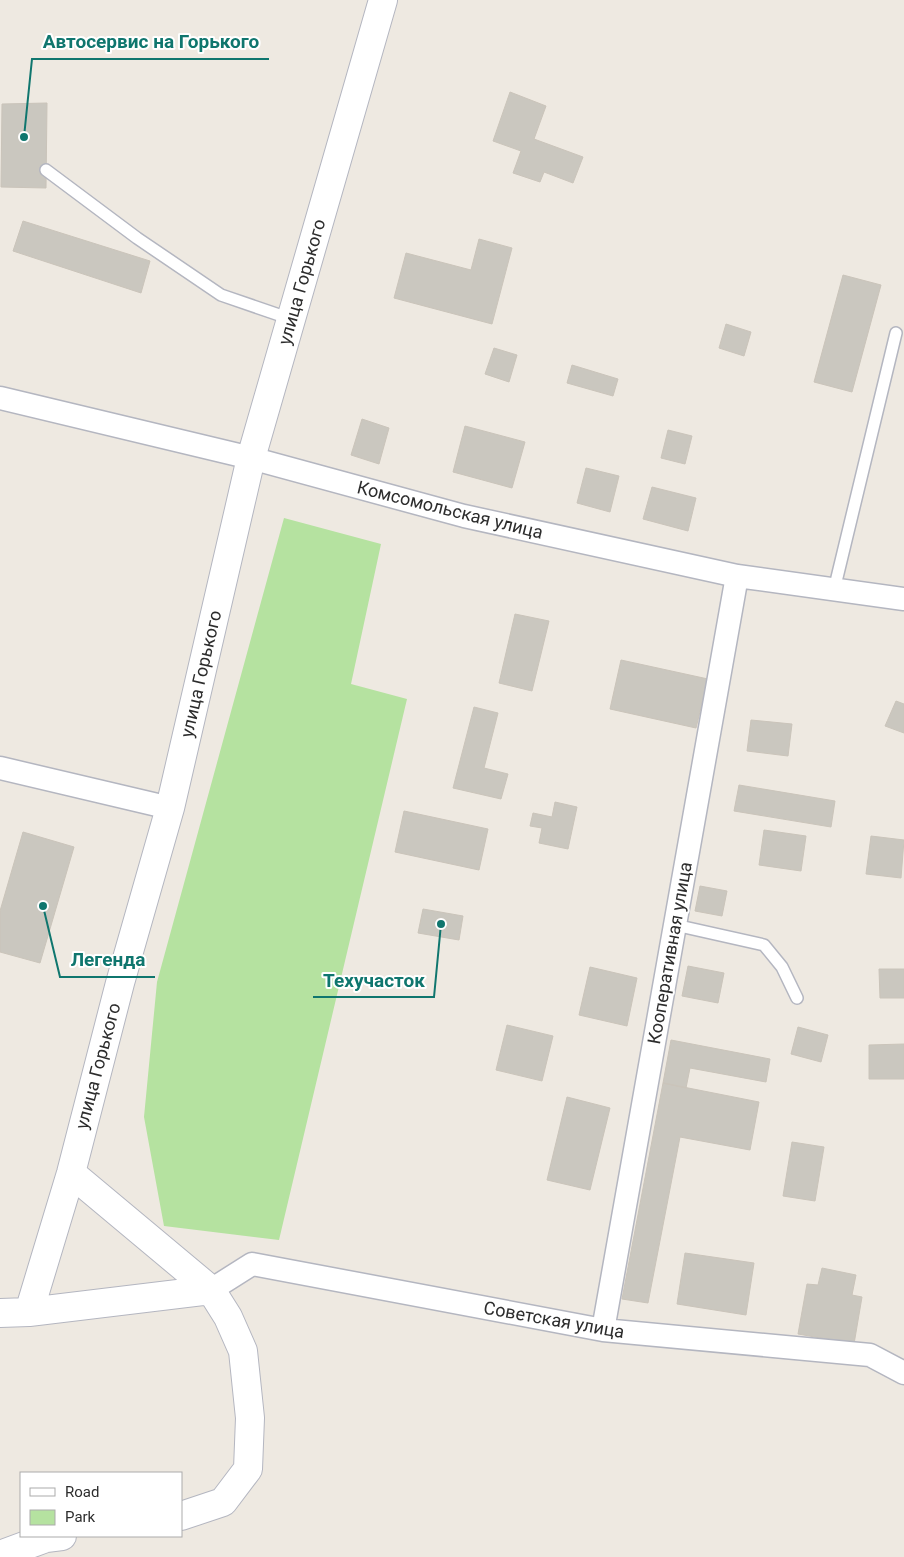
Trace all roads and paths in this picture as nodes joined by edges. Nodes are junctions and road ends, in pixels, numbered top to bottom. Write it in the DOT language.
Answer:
graph roads {
  1 [pos="382,0"];
  2 [pos="46,170"];
  3 [pos="291,319"];
  4 [pos="896,333"];
  5 [pos="0,398"];
  6 [pos="251,458"];
  7 [pos="737,576"];
  8 [pos="834,590"];
  9 [pos="904,598"];
  10 [pos="0,768"];
  11 [pos="170,808"];
  12 [pos="675,924"];
  13 [pos="797,998"];
  14 [pos="71,1173"];
  15 [pos="211,1290"];
  16 [pos="29,1312"];
  17 [pos="0,1313"];
  18 [pos="603,1330"];
  19 [pos="904,1372"];
  20 [pos="182,1516"];
  21 [pos="54,1537"];
  22 [pos="0,1555"];
  1 -- 3 [label="main road, улица Горького"];
  2 -- 3 [label="lane"];
  3 -- 6 [label="main road, улица Горького"];
  4 -- 8 [label="lane"];
  5 -- 6 [label="street, Комсомольская улица"];
  6 -- 7 [label="street, Комсомольская улица"];
  6 -- 11 [label="main road, улица Горького"];
  7 -- 8 [label="street, Комсомольская улица"];
  7 -- 12 [label="street, Кооперативная улица"];
  8 -- 9 [label="street, Комсомольская улица"];
  10 -- 11 [label="street"];
  11 -- 14 [label="main road, улица Горького"];
  12 -- 13 [label="lane"];
  12 -- 18 [label="street, Кооперативная улица"];
  14 -- 15 [label="main road"];
  14 -- 16 [label="main road, улица Горького"];
  15 -- 16 [label="main road"];
  15 -- 18 [label="street, Советская улица"];
  15 -- 20 [label="main road"];
  16 -- 17 [label="main road"];
  18 -- 19 [label="street, Советская улица"];
  21 -- 22 [label="main road"];
}
